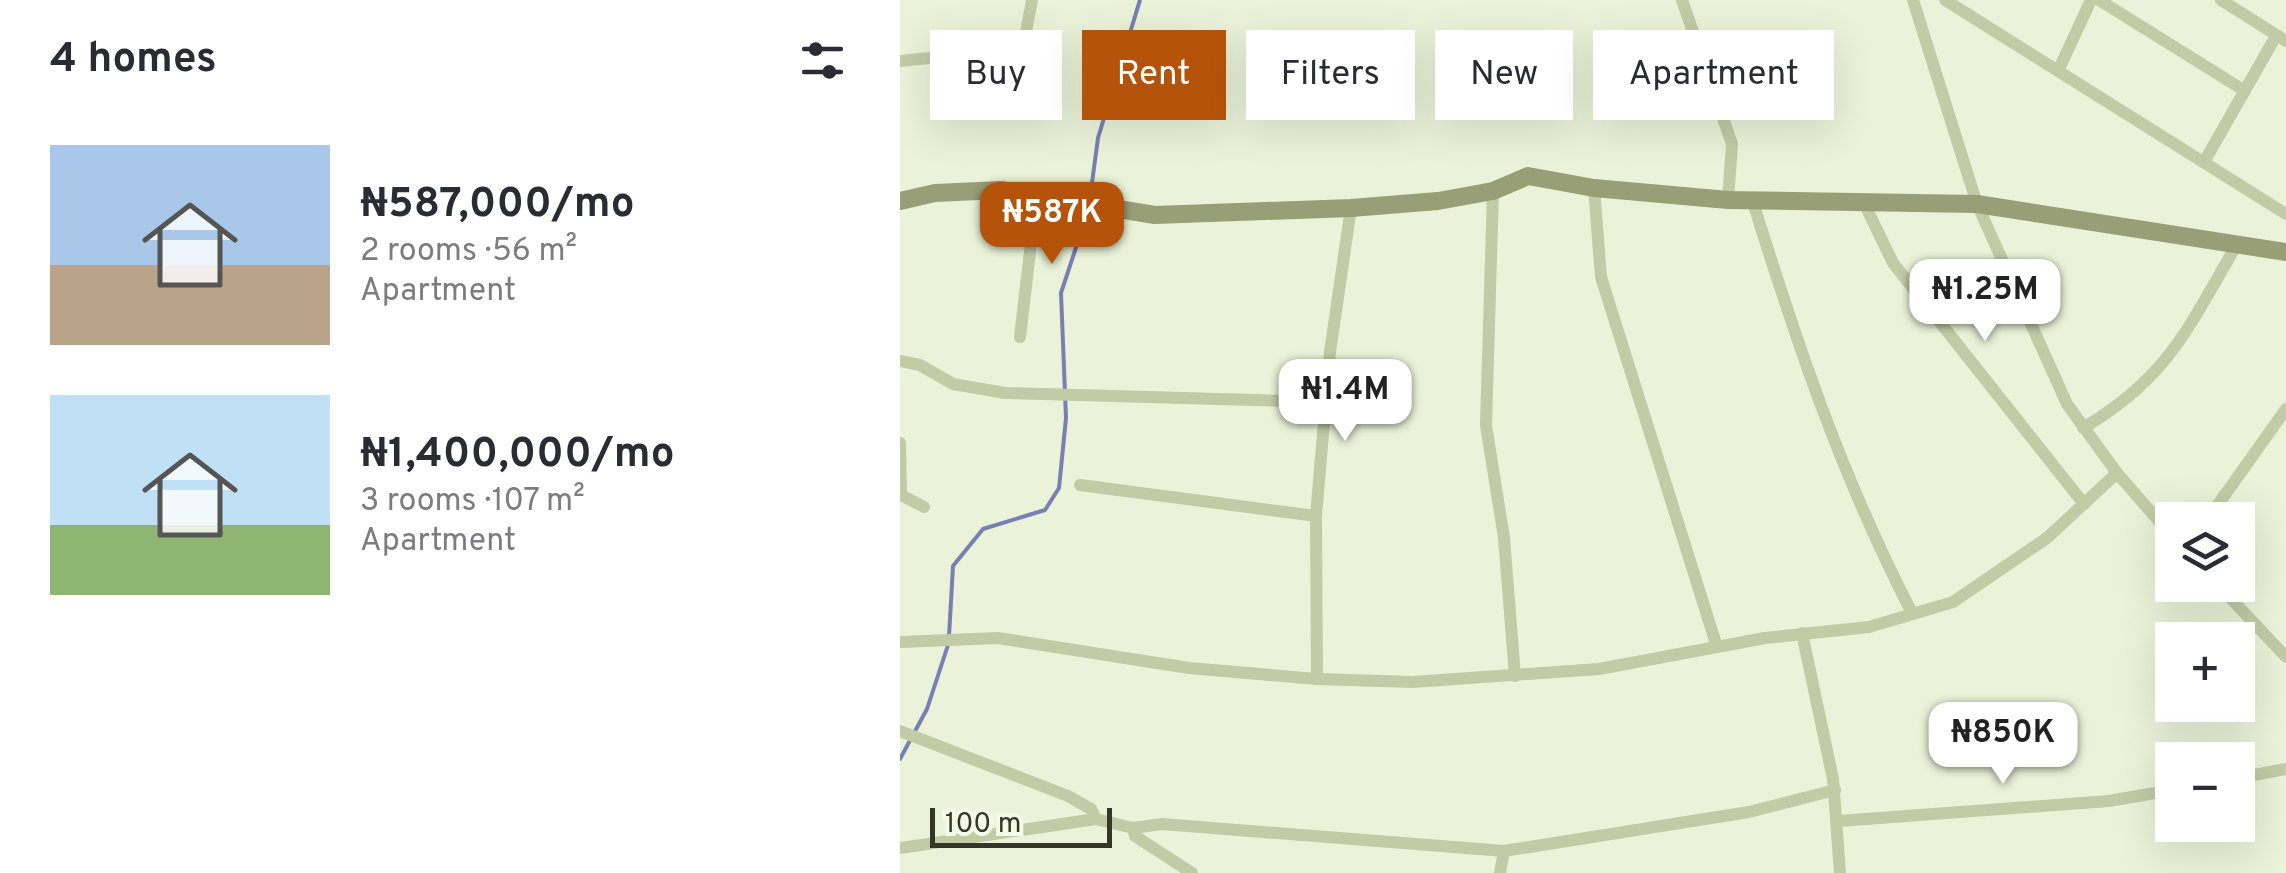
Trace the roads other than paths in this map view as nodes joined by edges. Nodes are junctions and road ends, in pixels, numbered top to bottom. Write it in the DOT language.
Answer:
graph roads {
  1 [pos="1032,0"];
  2 [pos="1682,0"];
  3 [pos="1913,0"];
  4 [pos="1945,0"];
  5 [pos="2095,0"];
  6 [pos="2221,0"];
  7 [pos="2281,39"];
  8 [pos="900,60"];
  9 [pos="2058,69"];
  10 [pos="2246,91"];
  11 [pos="2204,162"];
  12 [pos="1594,188"];
  13 [pos="1493,191"];
  14 [pos="1036,192"];
  15 [pos="1752,199"];
  16 [pos="1728,200"];
  17 [pos="1864,200"];
  18 [pos="900,201"];
  19 [pos="1977,204"];
  20 [pos="1351,208"];
  21 [pos="2286,214"];
  22 [pos="2236,246"];
  23 [pos="2286,252"];
  24 [pos="1020,337"];
  25 [pos="900,361"];
  26 [pos="1328,402"];
  27 [pos="2286,409"];
  28 [pos="2083,428"];
  29 [pos="900,442"];
  30 [pos="2117,472"];
  31 [pos="1080,485"];
  32 [pos="2220,502"];
  33 [pos="2084,504"];
  34 [pos="924,507"];
  35 [pos="1316,516"];
  36 [pos="2155,516"];
  37 [pos="2235,602"];
  38 [pos="1912,613"];
  39 [pos="1802,633"];
  40 [pos="900,642"];
  41 [pos="1718,647"];
  42 [pos="2285,654"];
  43 [pos="1515,676"];
  44 [pos="1317,679"];
  45 [pos="900,731"];
  46 [pos="2286,769"];
  47 [pos="2255,775"];
  48 [pos="1835,790"];
  49 [pos="2155,793"];
  50 [pos="1096,819"];
  51 [pos="1839,821"];
  52 [pos="1133,828"];
  53 [pos="900,848"];
  54 [pos="1504,850"];
  55 [pos="1192,873"];
  56 [pos="1500,873"];
  57 [pos="1840,873"];
  1 -- 8 [label="street"];
  2 -- 16 [label="street"];
  3 -- 19 [label="street"];
  4 -- 9 [label="street"];
  5 -- 9 [label="street"];
  5 -- 10 [label="street"];
  6 -- 7 [label="street"];
  7 -- 10 [label="street"];
  9 -- 11 [label="street"];
  10 -- 11 [label="street"];
  11 -- 21 [label="street"];
  12 -- 13 [label="street"];
  12 -- 16 [label="street"];
  12 -- 41 [label="street"];
  13 -- 20 [label="street"];
  13 -- 43 [label="street"];
  14 -- 18 [label="street"];
  14 -- 20 [label="street"];
  14 -- 24 [label="street"];
  15 -- 16 [label="street"];
  15 -- 17 [label="street"];
  15 -- 38 [label="street"];
  17 -- 19 [label="street"];
  17 -- 33 [label="street"];
  19 -- 22 [label="street"];
  19 -- 28 [label="street"];
  20 -- 26 [label="street"];
  22 -- 23 [label="street"];
  22 -- 28 [label="street"];
  25 -- 26 [label="street"];
  26 -- 35 [label="street"];
  27 -- 32 [label="street"];
  28 -- 30 [label="street"];
  29 -- 34 [label="street"];
  30 -- 33 [label="street"];
  30 -- 36 [label="street"];
  31 -- 35 [label="street"];
  33 -- 38 [label="street"];
  35 -- 44 [label="street"];
  37 -- 42 [label="street"];
  38 -- 39 [label="street"];
  39 -- 41 [label="street"];
  39 -- 48 [label="street"];
  40 -- 44 [label="street"];
  41 -- 43 [label="street"];
  43 -- 44 [label="street"];
  45 -- 50 [label="street"];
  46 -- 47 [label="street"];
  48 -- 51 [label="street"];
  48 -- 54 [label="street"];
  49 -- 51 [label="street"];
  50 -- 52 [label="street"];
  50 -- 53 [label="street"];
  51 -- 57 [label="street"];
  52 -- 54 [label="street"];
  52 -- 55 [label="street"];
  54 -- 56 [label="street"];
}
